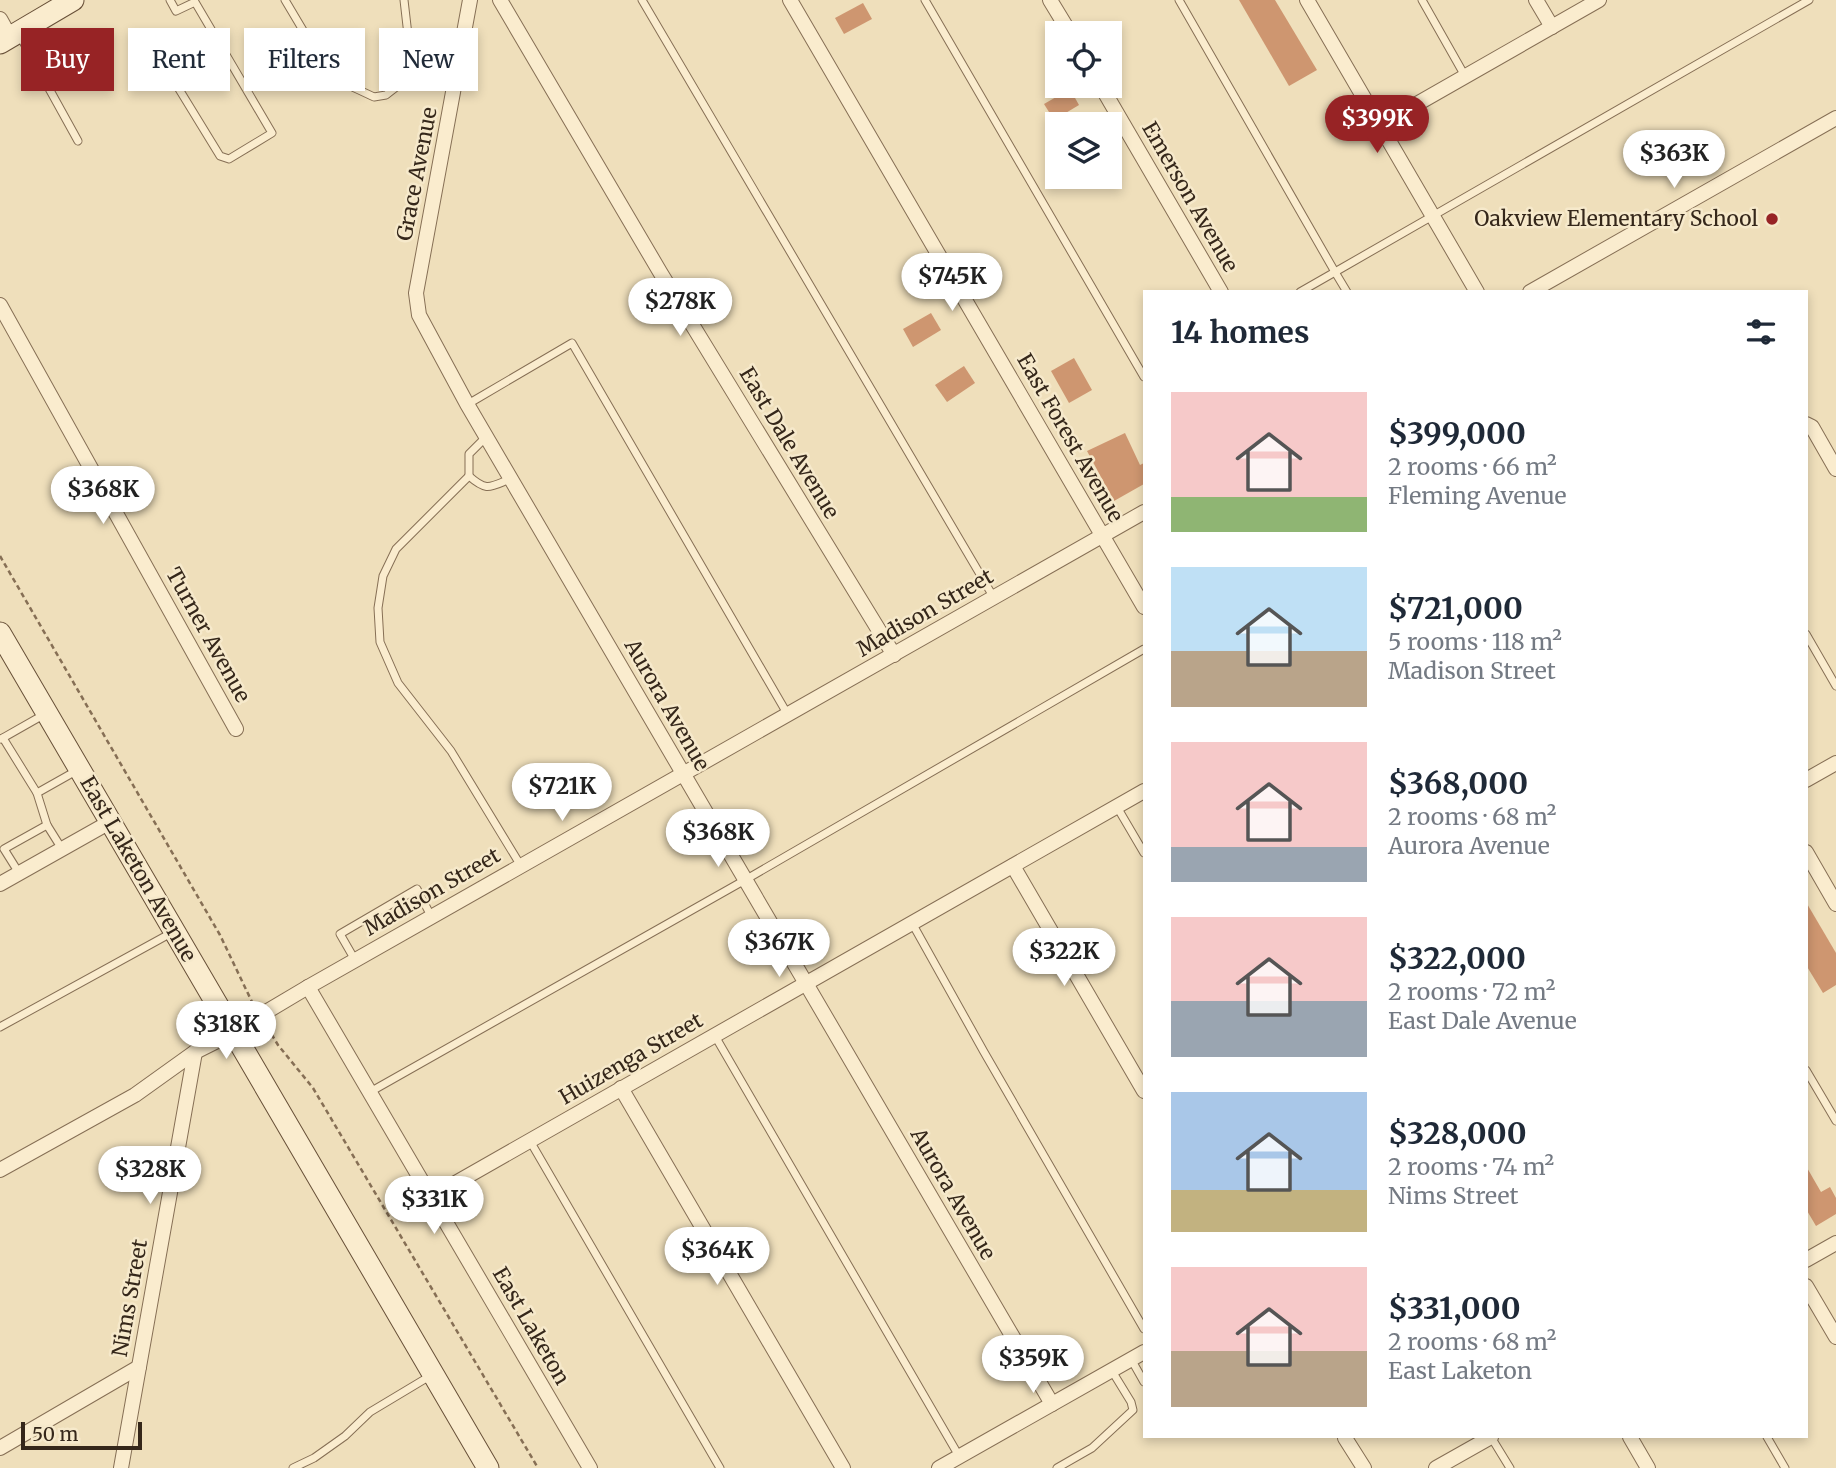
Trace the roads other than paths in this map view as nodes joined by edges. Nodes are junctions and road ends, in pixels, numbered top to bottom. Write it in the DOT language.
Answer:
graph roads {
  1 [pos="73,0"];
  2 [pos="170,0"];
  3 [pos="285,0"];
  4 [pos="404,0"];
  5 [pos="470,0"];
  6 [pos="500,0"];
  7 [pos="642,0"];
  8 [pos="790,0"];
  9 [pos="925,0"];
  10 [pos="1050,0"];
  11 [pos="1179,0"];
  12 [pos="1307,0"];
  13 [pos="1422,0"];
  14 [pos="1536,0"];
  15 [pos="1599,0"];
  16 [pos="1809,0"];
  17 [pos="1063,21"];
  18 [pos="1552,27"];
  19 [pos="210,28"];
  20 [pos="7,33"];
  21 [pos="230,62"];
  22 [pos="1466,76"];
  23 [pos="180,91"];
  24 [pos="1108,98"];
  25 [pos="1836,118"];
  26 [pos="1380,125"];
  27 [pos="78,141"];
  28 [pos="1433,215"];
  29 [pos="1335,272"];
  30 [pos="1220,290"];
  31 [pos="1304,290"];
  32 [pos="1346,290"];
  33 [pos="1476,290"];
  34 [pos="1534,290"];
  35 [pos="0,305"];
  36 [pos="419,315"];
  37 [pos="1143,375"];
  38 [pos="467,404"];
  39 [pos="1809,426"];
  40 [pos="486,437"];
  41 [pos="1836,469"];
  42 [pos="469,476"];
  43 [pos="510,479"];
  44 [pos="1143,513"];
  45 [pos="1102,536"];
  46 [pos="994,598"];
  47 [pos="1143,605"];
  48 [pos="1808,638"];
  49 [pos="3,646"];
  50 [pos="1143,650"];
  51 [pos="894,655"];
  52 [pos="1836,686"];
  53 [pos="47,713"];
  54 [pos="788,715"];
  55 [pos="236,729"];
  56 [pos="2,738"];
  57 [pos="1836,763"];
  58 [pos="80,769"];
  59 [pos="683,775"];
  60 [pos="1808,779"];
  61 [pos="1143,792"];
  62 [pos="37,793"];
  63 [pos="1117,807"];
  64 [pos="110,822"];
  65 [pos="47,825"];
  66 [pos="62,849"];
  67 [pos="2,850"];
  68 [pos="1143,851"];
  69 [pos="1808,855"];
  70 [pos="521,866"];
  71 [pos="1013,866"];
  72 [pos="19,873"];
  73 [pos="745,880"];
  74 [pos="0,884"];
  75 [pos="1836,904"];
  76 [pos="432,917"];
  77 [pos="912,923"];
  78 [pos="173,931"];
  79 [pos="355,960"];
  80 [pos="806,984"];
  81 [pos="308,987"];
  82 [pos="0,1027"];
  83 [pos="233,1031"];
  84 [pos="715,1035"];
  85 [pos="195,1052"];
  86 [pos="1808,1073"];
  87 [pos="621,1088"];
  88 [pos="1143,1089"];
  89 [pos="370,1092"];
  90 [pos="1836,1121"];
  91 [pos="529,1141"];
  92 [pos="0,1170"];
  93 [pos="431,1197"];
  94 [pos="1836,1243"];
  95 [pos="1808,1259"];
  96 [pos="1808,1289"];
  97 [pos="1143,1327"];
  98 [pos="1836,1337"];
  99 [pos="1138,1356"];
  100 [pos="139,1367"];
  101 [pos="1112,1370"];
  102 [pos="434,1374"];
  103 [pos="1143,1378"];
  104 [pos="1052,1404"];
  105 [pos="1345,1438"];
  106 [pos="1489,1438"];
  107 [pos="1492,1438"];
  108 [pos="1631,1438"];
  109 [pos="1768,1438"];
  110 [pos="0,1448"];
  111 [pos="960,1456"];
  112 [pos="121,1468"];
  113 [pos="293,1468"];
  114 [pos="488,1468"];
  115 [pos="590,1468"];
  116 [pos="720,1468"];
  117 [pos="843,1468"];
  118 [pos="939,1468"];
  119 [pos="1056,1468"];
  120 [pos="1364,1468"];
  121 [pos="1436,1468"];
  122 [pos="1510,1468"];
  123 [pos="1648,1468"];
  124 [pos="1785,1468"];
  1 -- 20 [label="main road"];
  2 -- 19 [label="lane"];
  3 -- 4 [label="lane"];
  5 -- 36 [label="street, Grace Avenue"];
  6 -- 51 [label="street, East Dale Avenue"];
  7 -- 46 [label="lane"];
  8 -- 45 [label="street, East Forest Avenue"];
  9 -- 37 [label="lane"];
  10 -- 17 [label="street"];
  11 -- 29 [label="lane"];
  12 -- 26 [label="street"];
  13 -- 22 [label="lane"];
  14 -- 18 [label="street"];
  15 -- 18 [label="street"];
  16 -- 28 [label="lane"];
  18 -- 22 [label="street"];
  20 -- 27 [label="lane"];
  21 -- 23 [label="lane"];
  22 -- 26 [label="street"];
  24 -- 30 [label="street, Emerson Avenue"];
  25 -- 34 [label="street"];
  26 -- 28 [label="street"];
  28 -- 29 [label="lane"];
  28 -- 33 [label="street"];
  29 -- 31 [label="lane"];
  29 -- 32 [label="lane"];
  35 -- 55 [label="street, Turner Avenue"];
  36 -- 38 [label="street, Aurora Avenue"];
  38 -- 40 [label="street, Aurora Avenue"];
  38 -- 54 [label="lane"];
  39 -- 41 [label="street"];
  40 -- 42 [label="lane"];
  40 -- 43 [label="street, Aurora Avenue"];
  42 -- 43 [label="lane"];
  42 -- 70 [label="lane"];
  43 -- 59 [label="street, Aurora Avenue"];
  44 -- 45 [label="street, Madison Street"];
  45 -- 46 [label="street, Madison Street"];
  45 -- 47 [label="street, East Forest Avenue"];
  46 -- 51 [label="street, Madison Street"];
  48 -- 52 [label="lane"];
  49 -- 53 [label="main road, East Laketon Avenue"];
  50 -- 73 [label="lane"];
  51 -- 54 [label="street, Madison Street"];
  53 -- 56 [label="lane"];
  53 -- 58 [label="main road, East Laketon Avenue"];
  54 -- 59 [label="street, Madison Street"];
  56 -- 62 [label="lane"];
  57 -- 60 [label="street"];
  58 -- 62 [label="lane"];
  58 -- 64 [label="main road, East Laketon Avenue"];
  59 -- 70 [label="street, Madison Street"];
  59 -- 73 [label="street, Aurora Avenue"];
  61 -- 63 [label="street, Huizenga Street"];
  62 -- 65 [label="lane"];
  63 -- 68 [label="lane"];
  63 -- 71 [label="street, Huizenga Street"];
  64 -- 66 [label="street"];
  64 -- 78 [label="main road, East Laketon Avenue"];
  65 -- 66 [label="lane"];
  65 -- 67 [label="lane"];
  66 -- 72 [label="street"];
  67 -- 72 [label="lane"];
  69 -- 75 [label="street"];
  70 -- 76 [label="street, Madison Street"];
  71 -- 77 [label="street, Huizenga Street"];
  71 -- 88 [label="street"];
  72 -- 74 [label="street"];
  73 -- 80 [label="street, Aurora Avenue"];
  73 -- 89 [label="lane"];
  76 -- 79 [label="street, Madison Street"];
  76 -- 79 [label="lane"];
  77 -- 80 [label="street, Huizenga Street"];
  77 -- 97 [label="lane"];
  78 -- 82 [label="lane"];
  78 -- 83 [label="main road, East Laketon Avenue"];
  79 -- 81 [label="street, Madison Street"];
  80 -- 84 [label="street, Huizenga Street"];
  80 -- 104 [label="street, Aurora Avenue"];
  81 -- 83 [label="street, Madison Street"];
  81 -- 89 [label="street, East Laketon"];
  83 -- 85 [label="street, Madison Street"];
  83 -- 102 [label="main road, East Laketon Avenue"];
  84 -- 87 [label="street, Huizenga Street"];
  84 -- 111 [label="lane"];
  85 -- 92 [label="street, Madison Street"];
  85 -- 100 [label="street, Nims Street"];
  86 -- 90 [label="lane"];
  87 -- 91 [label="street, Huizenga Street"];
  87 -- 117 [label="street"];
  89 -- 93 [label="street, East Laketon"];
  91 -- 93 [label="street, Huizenga Street"];
  91 -- 116 [label="lane"];
  93 -- 115 [label="street, East Laketon"];
  94 -- 95 [label="street"];
  96 -- 98 [label="street"];
  99 -- 101 [label="street"];
  99 -- 103 [label="lane"];
  100 -- 110 [label="street"];
  100 -- 112 [label="street, Nims Street"];
  101 -- 104 [label="street"];
  101 -- 119 [label="lane"];
  102 -- 113 [label="lane"];
  102 -- 114 [label="main road, East Laketon Avenue"];
  104 -- 111 [label="street"];
  105 -- 120 [label="street"];
  106 -- 121 [label="street"];
  107 -- 122 [label="lane"];
  108 -- 123 [label="street"];
  109 -- 124 [label="lane"];
  111 -- 118 [label="street"];
}
